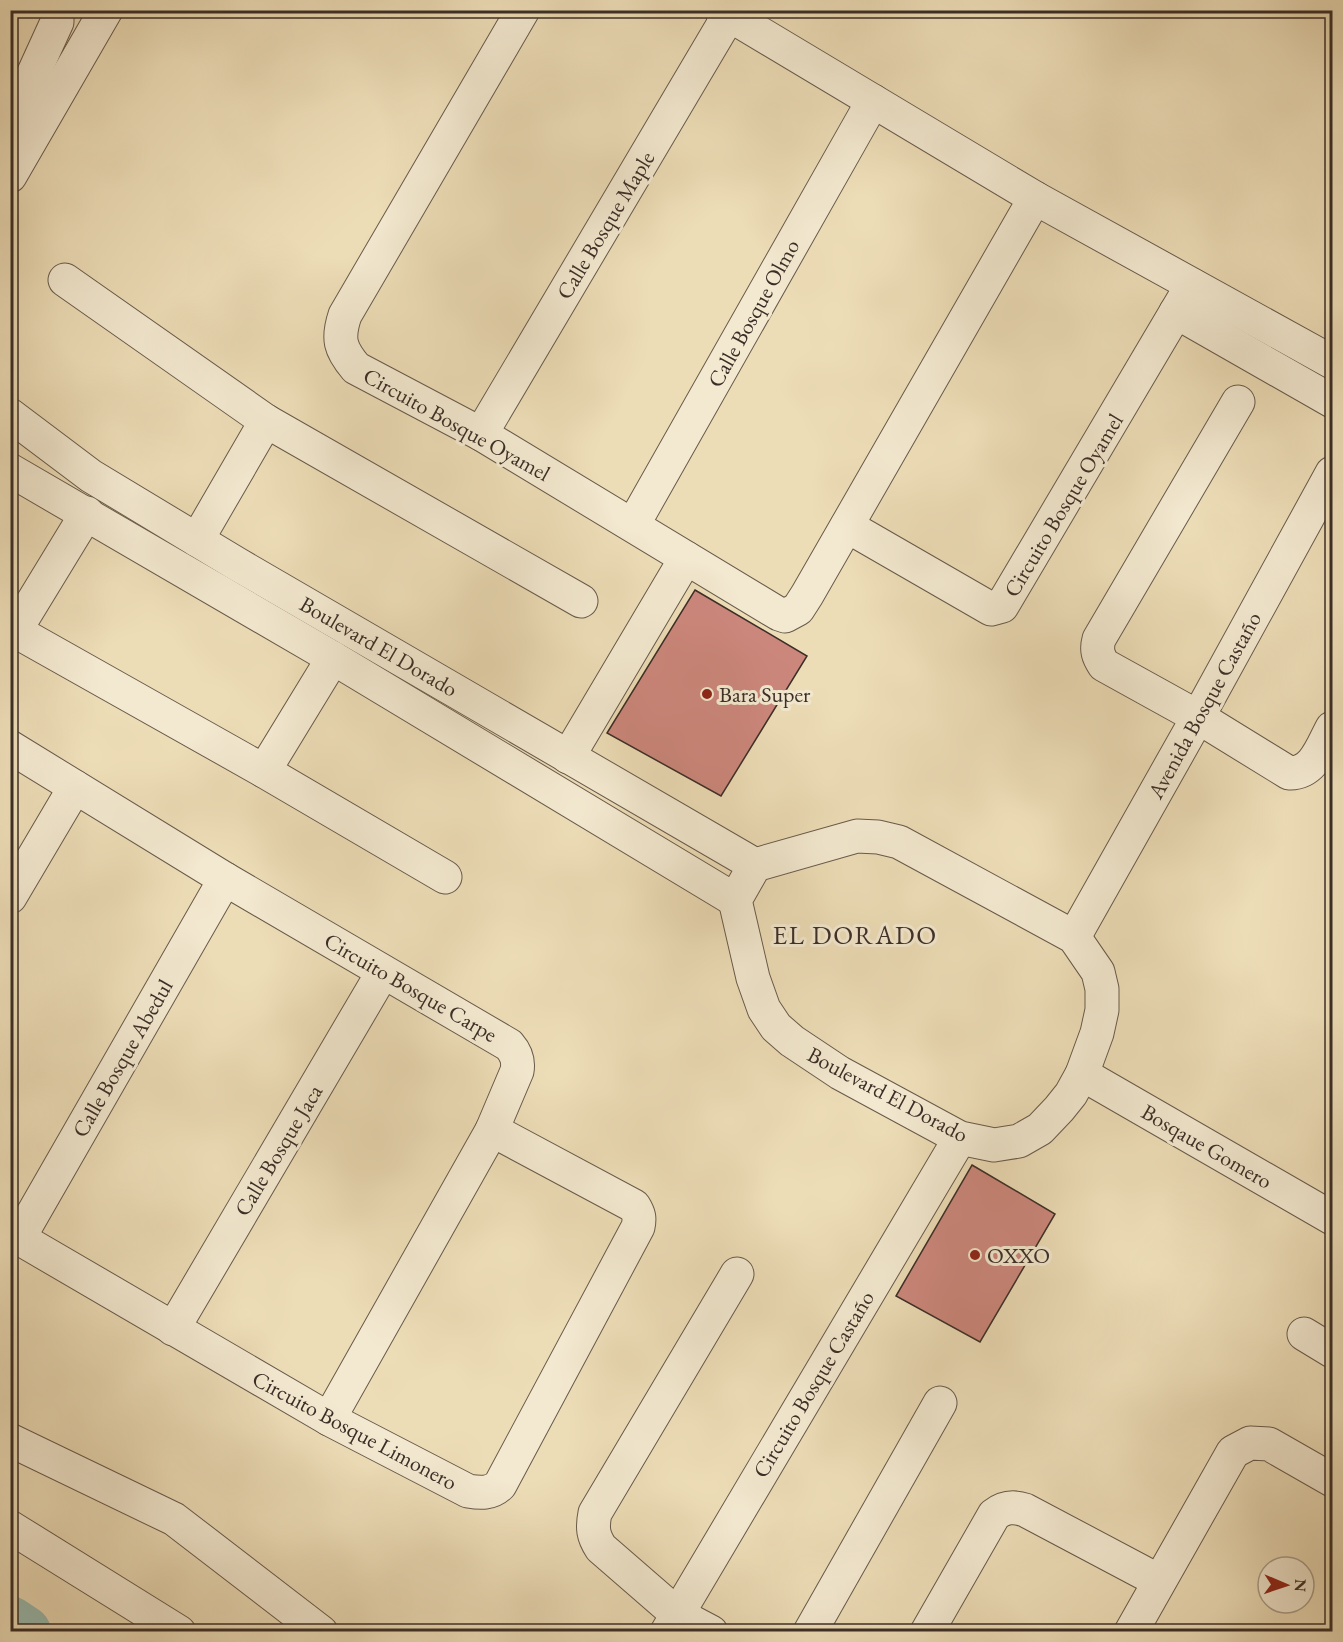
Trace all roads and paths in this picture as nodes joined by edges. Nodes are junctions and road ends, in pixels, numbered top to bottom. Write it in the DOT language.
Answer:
graph roads {
  1 [pos="57,10"];
  2 [pos="105,10"];
  3 [pos="523,10"];
  4 [pos="725,13"];
  5 [pos="873,101"];
  6 [pos="14,106"];
  7 [pos="10,176"];
  8 [pos="1035,198"];
  9 [pos="65,280"];
  10 [pos="1184,298"];
  11 [pos="1332,362"];
  12 [pos="1332,401"];
  13 [pos="1238,402"];
  14 [pos="10,415"];
  15 [pos="266,421"];
  16 [pos="481,434"];
  17 [pos="10,470"];
  18 [pos="1332,473"];
  19 [pos="87,513"];
  20 [pos="633,525"];
  21 [pos="847,526"];
  22 [pos="197,540"];
  23 [pos="686,558"];
  24 [pos="581,601"];
  25 [pos="13,629"];
  26 [pos="333,658"];
  27 [pos="1198,717"];
  28 [pos="1332,728"];
  29 [pos="10,747"];
  30 [pos="568,757"];
  31 [pos="264,771"];
  32 [pos="75,787"];
  33 [pos="755,865"];
  34 [pos="445,877"];
  35 [pos="225,879"];
  36 [pos="10,897"];
  37 [pos="735,900"];
  38 [pos="1074,937"];
  39 [pos="383,972"];
  40 [pos="1082,1074"];
  41 [pos="492,1130"];
  42 [pos="960,1138"];
  43 [pos="1332,1218"];
  44 [pos="15,1236"];
  45 [pos="737,1274"];
  46 [pos="173,1329"];
  47 [pos="1304,1334"];
  48 [pos="1332,1351"];
  49 [pos="940,1403"];
  50 [pos="329,1419"];
  51 [pos="10,1440"];
  52 [pos="1332,1480"];
  53 [pos="10,1527"];
  54 [pos="1159,1581"];
  55 [pos="672,1623"];
  56 [pos="179,1632"];
  57 [pos="321,1632"];
  58 [pos="711,1632"];
  59 [pos="810,1632"];
  60 [pos="927,1632"];
  61 [pos="1131,1632"];
  1 -- 6 [label="street"];
  2 -- 7 [label="street"];
  3 -- 16 [label="street, Circuito Bosque Oyamel"];
  4 -- 5 [label="street"];
  4 -- 16 [label="street, Calle Bosque Maple"];
  5 -- 8 [label="street"];
  5 -- 20 [label="street, Calle Bosque Olmo"];
  8 -- 10 [label="street"];
  8 -- 21 [label="street, Circuito Bosque Oyamel"];
  9 -- 15 [label="street"];
  10 -- 11 [label="street"];
  10 -- 12 [label="street"];
  10 -- 21 [label="street, Circuito Bosque Oyamel"];
  13 -- 27 [label="street"];
  14 -- 22 [label="street, Boulevard El Dorado"];
  15 -- 22 [label="street"];
  15 -- 24 [label="street"];
  16 -- 20 [label="street, Circuito Bosque Oyamel"];
  17 -- 19 [label="street, Boulevard El Dorado"];
  18 -- 27 [label="street, Avenida Bosque Castaño"];
  19 -- 25 [label="street"];
  19 -- 26 [label="street, Boulevard El Dorado"];
  20 -- 23 [label="street, Circuito Bosque Oyamel"];
  21 -- 23 [label="street, Circuito Bosque Oyamel"];
  22 -- 30 [label="street, Boulevard El Dorado"];
  23 -- 30 [label="street"];
  25 -- 31 [label="street"];
  26 -- 31 [label="street"];
  26 -- 37 [label="street, Boulevard El Dorado"];
  27 -- 28 [label="street"];
  27 -- 38 [label="street, Avenida Bosque Castaño"];
  29 -- 32 [label="street, Circuito Bosque Carpe"];
  30 -- 33 [label="street, Boulevard El Dorado"];
  31 -- 34 [label="street"];
  32 -- 35 [label="street, Circuito Bosque Carpe"];
  32 -- 36 [label="street"];
  33 -- 37 [label="street"];
  33 -- 38 [label="street, Boulevard El Dorado"];
  35 -- 39 [label="street, Circuito Bosque Carpe"];
  35 -- 44 [label="street, Calle Bosque Abedul"];
  37 -- 42 [label="street, Boulevard El Dorado"];
  38 -- 40 [label="street, Boulevard El Dorado"];
  39 -- 41 [label="street, Circuito Bosque Carpe"];
  39 -- 46 [label="street, Calle Bosque Jaca"];
  40 -- 42 [label="street, Boulevard El Dorado"];
  40 -- 43 [label="street, Bosqaue Gomero"];
  41 -- 50 [label="street, Circuito Bosque Carpe"];
  41 -- 50 [label="street, Circuito Bosque Limonero"];
  42 -- 55 [label="street, Circuito Bosque Castaño"];
  44 -- 46 [label="street, Circuito Bosque Limonero"];
  45 -- 55 [label="street"];
  46 -- 50 [label="street, Circuito Bosque Limonero"];
  47 -- 48 [label="street"];
  49 -- 59 [label="street"];
  51 -- 57 [label="street"];
  52 -- 54 [label="street"];
  53 -- 56 [label="street"];
  54 -- 60 [label="street"];
  54 -- 61 [label="street"];
  55 -- 58 [label="street"];
}
